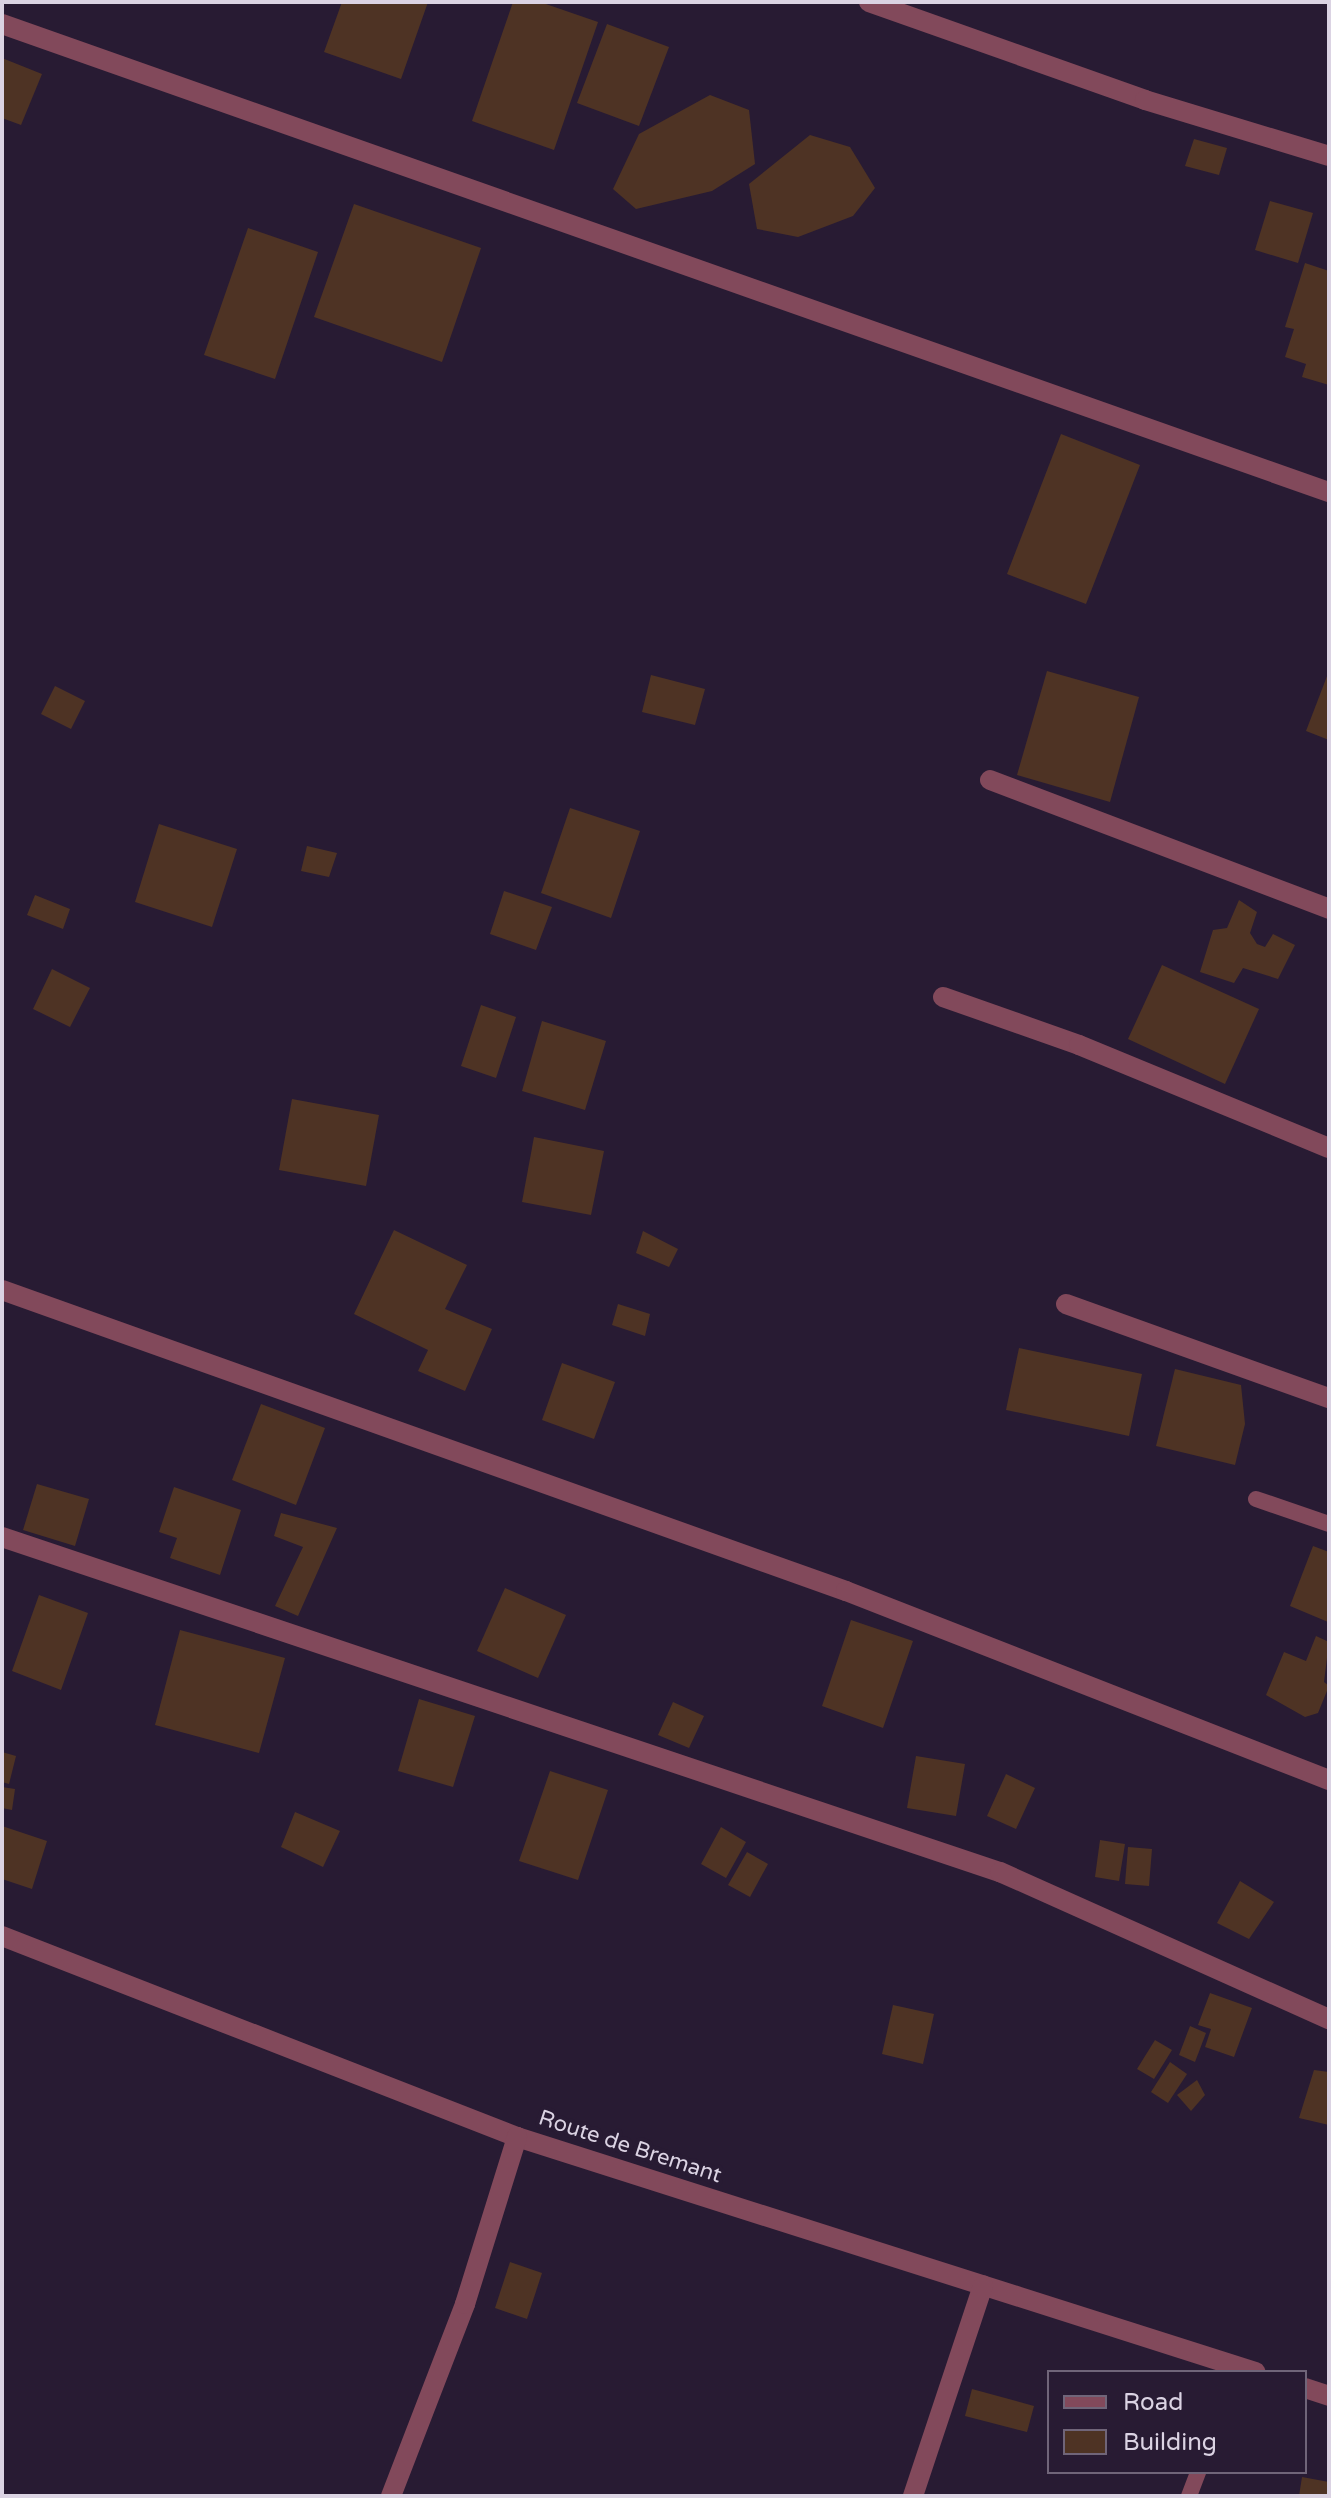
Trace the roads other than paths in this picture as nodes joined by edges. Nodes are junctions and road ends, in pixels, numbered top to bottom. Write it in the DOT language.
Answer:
graph roads {
  1 [pos="869,2"];
  2 [pos="2,24"];
  3 [pos="1329,156"];
  4 [pos="1329,492"];
  5 [pos="990,780"];
  6 [pos="1329,909"];
  7 [pos="943,997"];
  8 [pos="1329,1148"];
  9 [pos="2,1290"];
  10 [pos="1066,1304"];
  11 [pos="1329,1398"];
  12 [pos="1256,1499"];
  13 [pos="1329,1524"];
  14 [pos="2,1537"];
  15 [pos="1329,1780"];
  16 [pos="2,1936"];
  17 [pos="1329,2019"];
  18 [pos="517,2137"];
  19 [pos="983,2285"];
  20 [pos="1244,2370"];
  21 [pos="1307,2389"];
  22 [pos="1329,2396"];
  23 [pos="1197,2474"];
  24 [pos="391,2496"];
  25 [pos="913,2496"];
  26 [pos="1189,2496"];
  1 -- 3 [label="street"];
  2 -- 4 [label="street"];
  5 -- 6 [label="street"];
  7 -- 8 [label="street"];
  9 -- 15 [label="street"];
  10 -- 11 [label="street"];
  12 -- 13 [label="lane"];
  14 -- 17 [label="street"];
  16 -- 18 [label="street, Route de Bremant"];
  18 -- 19 [label="street, Route de Bremant"];
  18 -- 24 [label="street"];
  19 -- 20 [label="street, Route de Bremant"];
  19 -- 25 [label="street"];
  21 -- 22 [label="street"];
  23 -- 26 [label="lane"];
}
